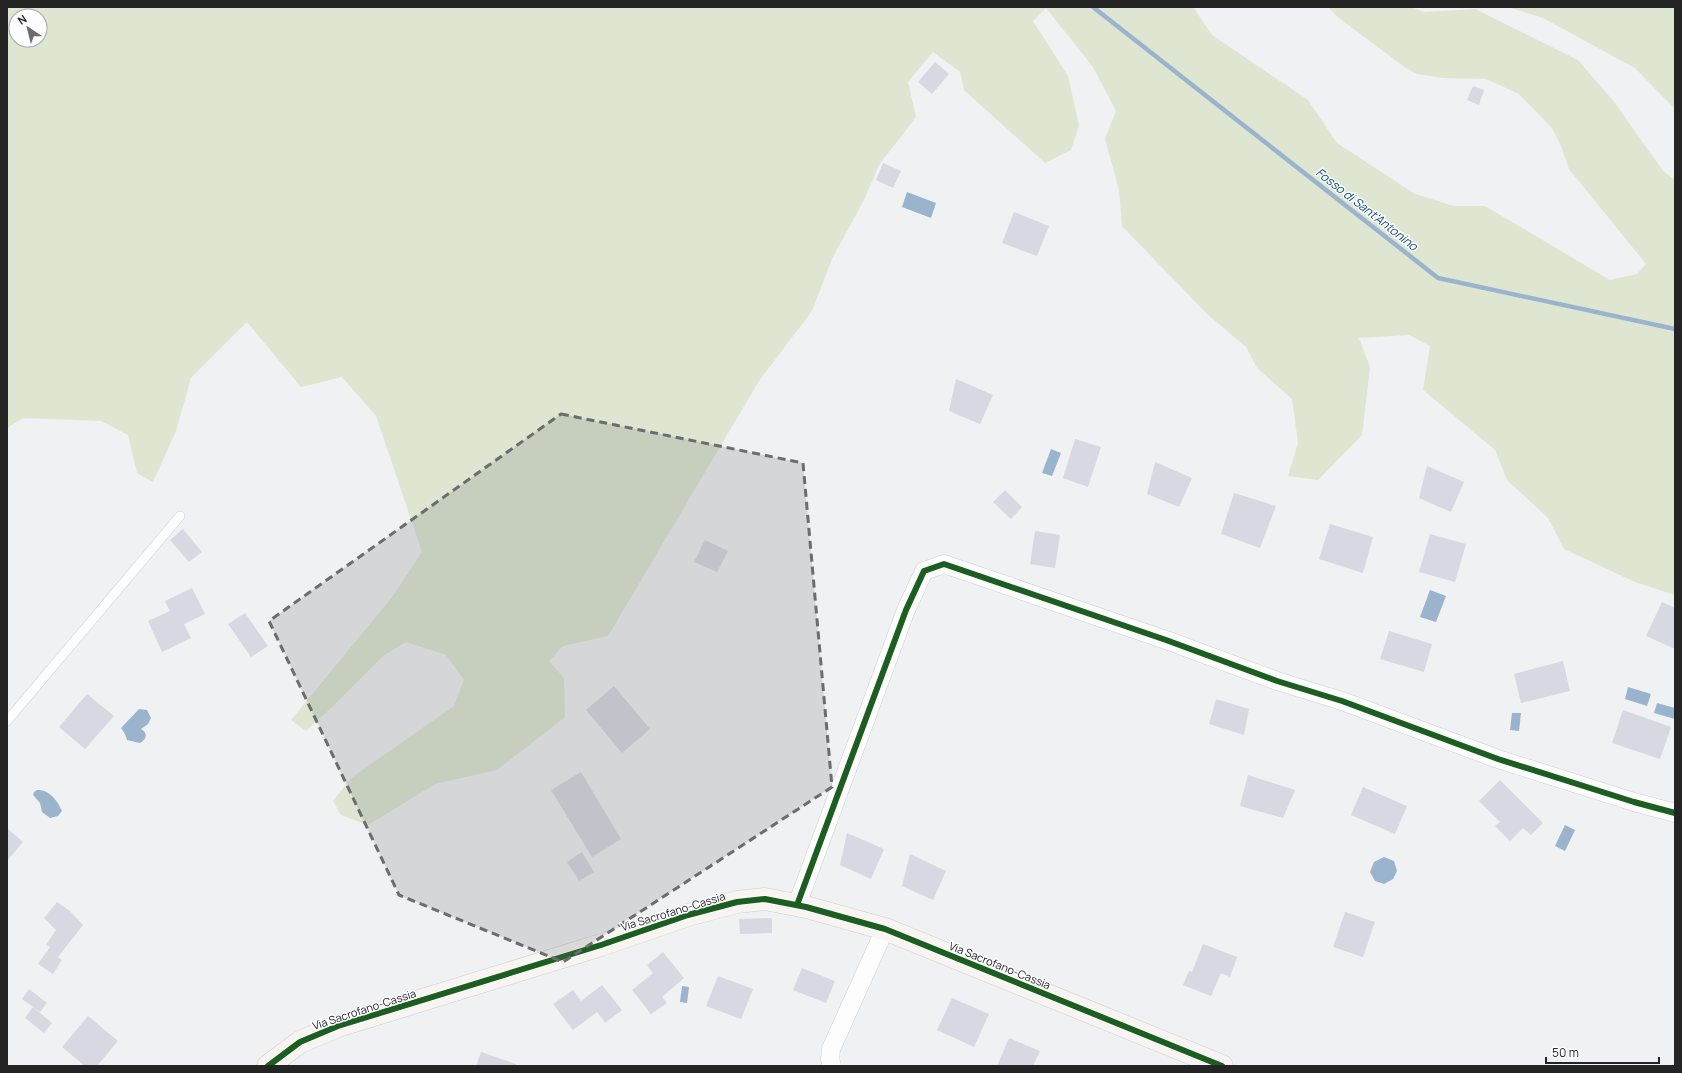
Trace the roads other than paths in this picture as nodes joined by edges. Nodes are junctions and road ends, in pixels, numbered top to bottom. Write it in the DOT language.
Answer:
graph roads {
  1 [pos="180,516"];
  2 [pos="7,721"];
  3 [pos="1675,813"];
  4 [pos="797,905"];
  5 [pos="885,929"];
  6 [pos="268,1066"];
  7 [pos="832,1066"];
  8 [pos="1222,1066"];
  1 -- 2 [label="lane"];
  3 -- 4 [label="street"];
  4 -- 5 [label="street, Via Sacrofano-Cassia"];
  4 -- 6 [label="street, Via Sacrofano-Cassia"];
  5 -- 7 [label="street"];
  5 -- 8 [label="street, Via Sacrofano-Cassia"];
}
